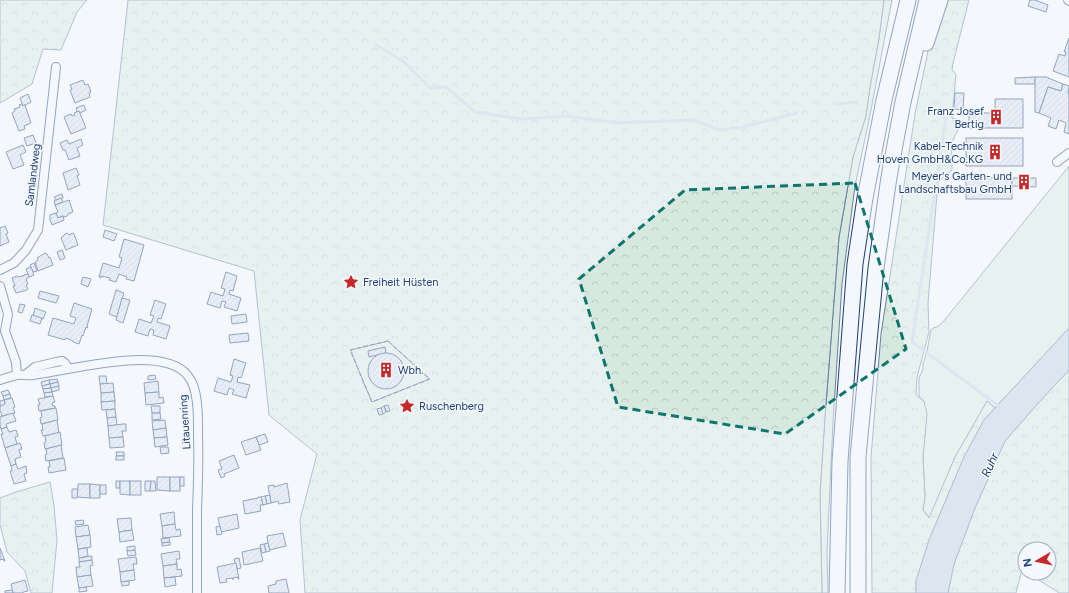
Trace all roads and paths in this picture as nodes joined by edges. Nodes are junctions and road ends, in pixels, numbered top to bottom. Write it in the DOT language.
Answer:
graph roads {
  1 [pos="898,0"];
  2 [pos="908,0"];
  3 [pos="927,0"];
  4 [pos="940,0"];
  5 [pos="56,67"];
  6 [pos="884,100"];
  7 [pos="903,102"];
  8 [pos="1069,153"];
  9 [pos="1057,162"];
  10 [pos="0,270"];
  11 [pos="0,286"];
  12 [pos="21,375"];
  13 [pos="0,380"];
  14 [pos="196,593"];
  15 [pos="837,593"];
  16 [pos="858,593"];
  1 -- 6 [label="highway"];
  2 -- 6 [label="highway"];
  3 -- 7 [label="highway"];
  4 -- 7 [label="highway"];
  5 -- 10 [label="street, Samlandweg"];
  6 -- 15 [label="highway"];
  7 -- 16 [label="highway"];
  8 -- 9 [label="street"];
  11 -- 12 [label="street"];
  12 -- 13 [label="street, Litauenring"];
  12 -- 14 [label="street, Litauenring"];
}
